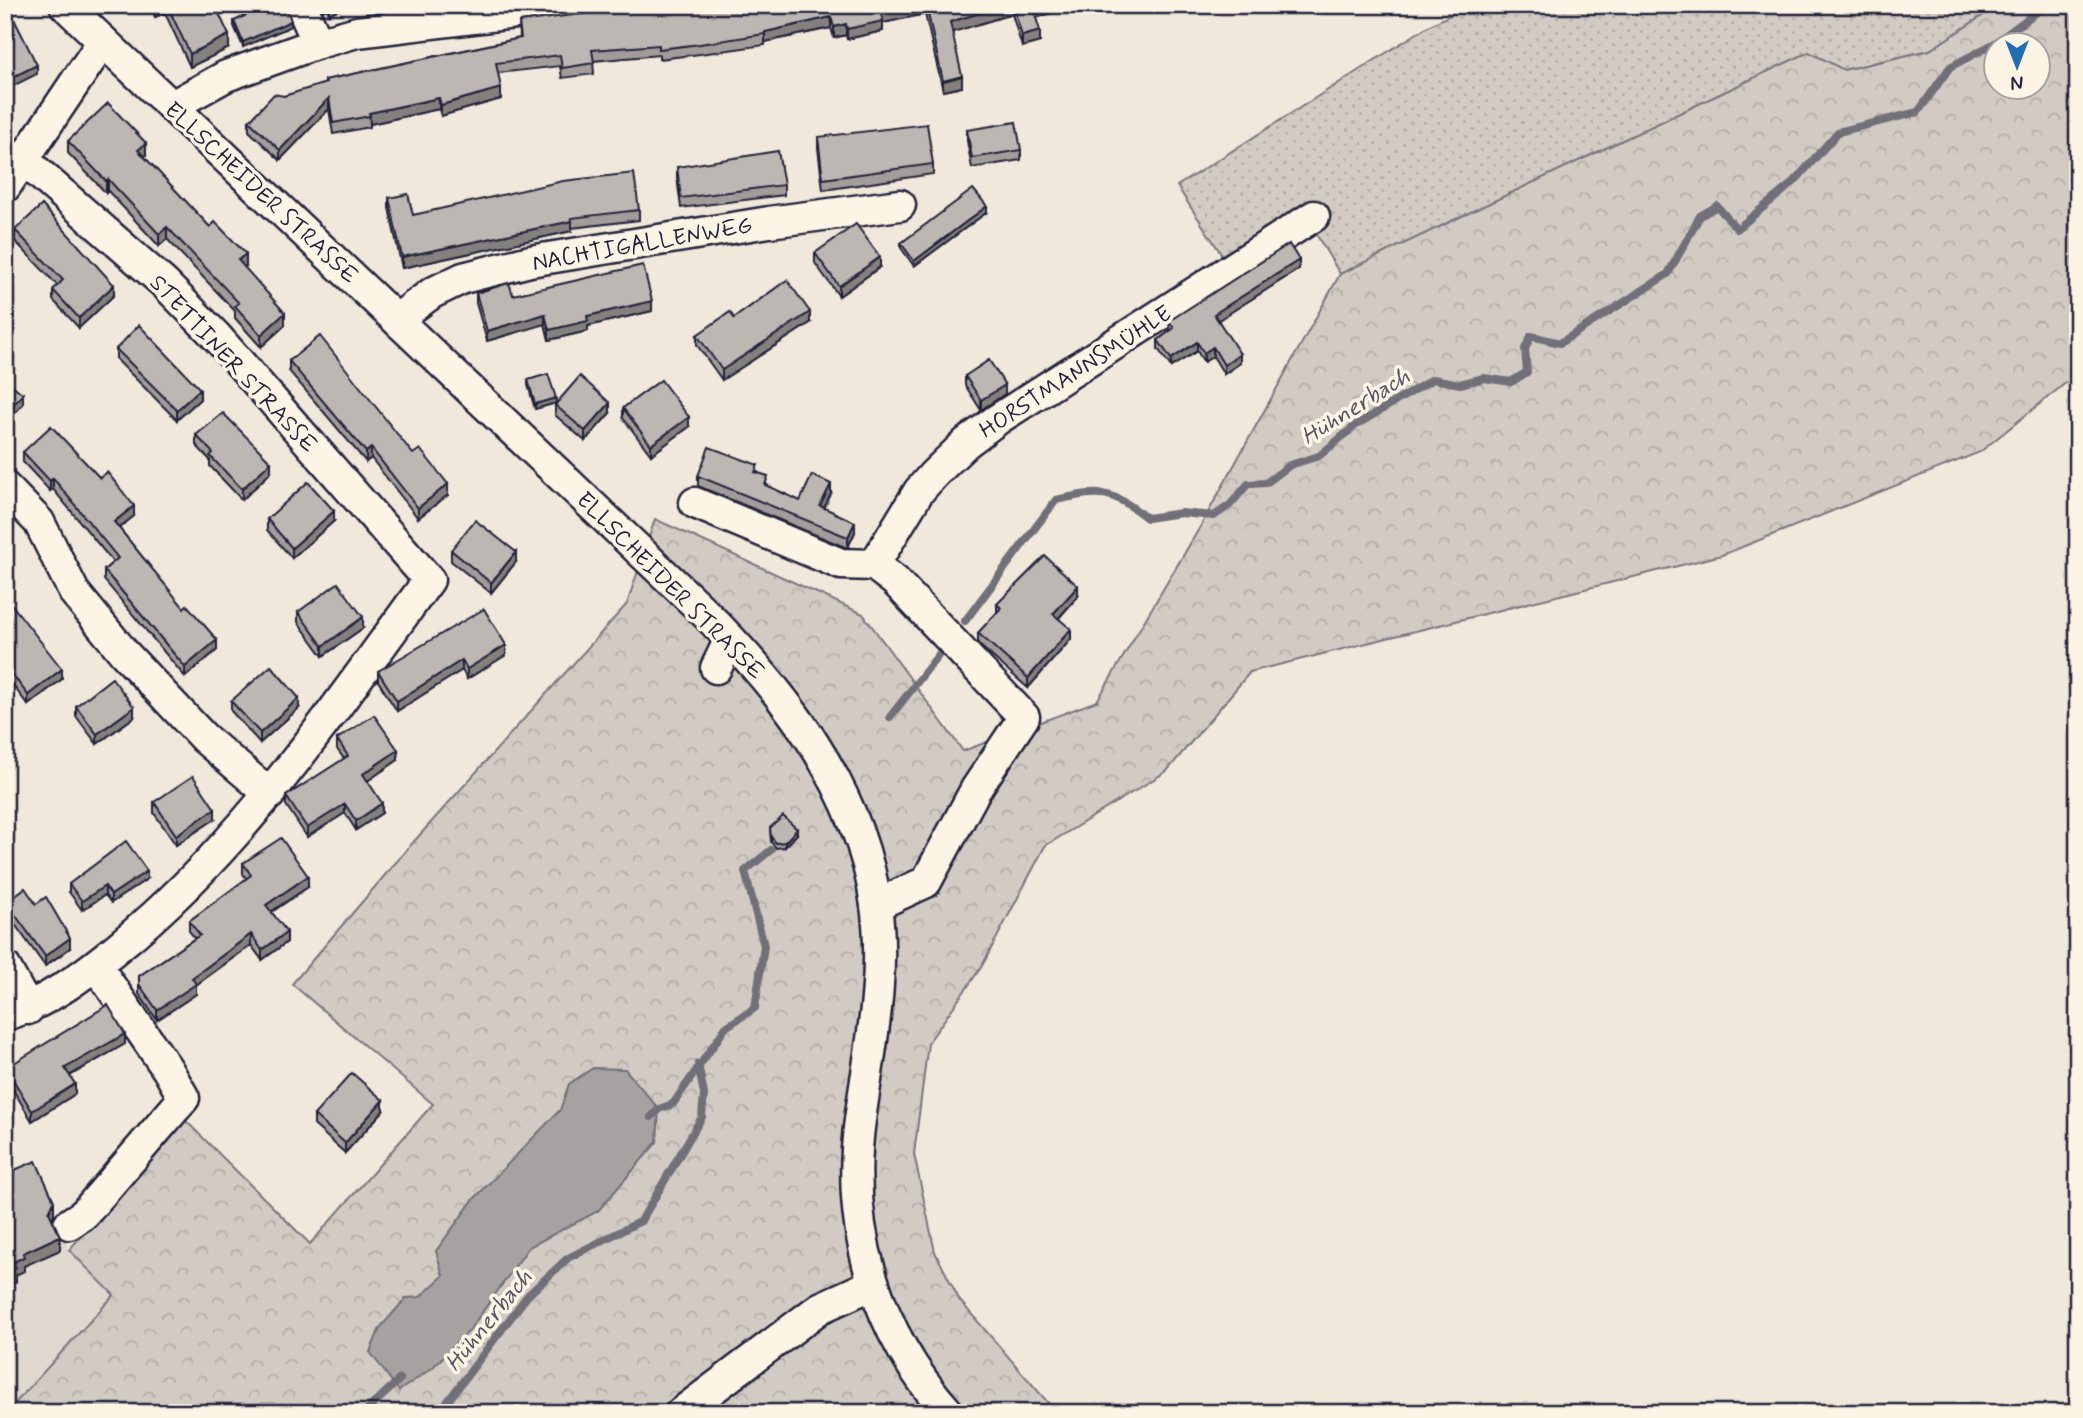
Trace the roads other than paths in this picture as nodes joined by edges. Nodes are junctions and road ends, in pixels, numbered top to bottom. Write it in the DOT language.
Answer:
graph roads {
  1 [pos="65,5"];
  2 [pos="301,5"];
  3 [pos="582,5"];
  4 [pos="483,11"];
  5 [pos="103,41"];
  6 [pos="318,43"];
  7 [pos="172,106"];
  8 [pos="24,161"];
  9 [pos="5,187"];
  10 [pos="900,205"];
  11 [pos="1314,216"];
  12 [pos="397,319"];
  13 [pos="5,487"];
  14 [pos="695,503"];
  15 [pos="874,565"];
  16 [pos="730,639"];
  17 [pos="716,668"];
  18 [pos="270,794"];
  19 [pos="876,905"];
  20 [pos="96,965"];
  21 [pos="5,967"];
  22 [pos="16,1012"];
  23 [pos="69,1224"];
  24 [pos="873,1284"];
  25 [pos="681,1413"];
  26 [pos="949,1413"];
  1 -- 5 [label="street, ELLSCHEIDER STRASSE"];
  2 -- 6 [label="street"];
  3 -- 4 [label="street"];
  4 -- 6 [label="street"];
  5 -- 7 [label="street, ELLSCHEIDER STRASSE"];
  5 -- 8 [label="street"];
  6 -- 7 [label="street"];
  7 -- 12 [label="street, ELLSCHEIDER STRASSE"];
  8 -- 9 [label="street"];
  8 -- 18 [label="street, STETTINER STRASSE"];
  10 -- 12 [label="street, NACHTIGALLENWEG"];
  11 -- 15 [label="street, HORSTMANNSMÜHLE"];
  12 -- 16 [label="street, ELLSCHEIDER STRASSE"];
  13 -- 18 [label="street"];
  14 -- 15 [label="street"];
  15 -- 19 [label="street"];
  16 -- 17 [label="street"];
  16 -- 19 [label="street, ELLSCHEIDER STRASSE"];
  18 -- 20 [label="street"];
  19 -- 24 [label="street, ELLSCHEIDER STRASSE"];
  20 -- 22 [label="street"];
  20 -- 23 [label="street"];
  21 -- 22 [label="street"];
  24 -- 25 [label="street"];
  24 -- 26 [label="street, ELLSCHEIDER STRASSE"];
}
